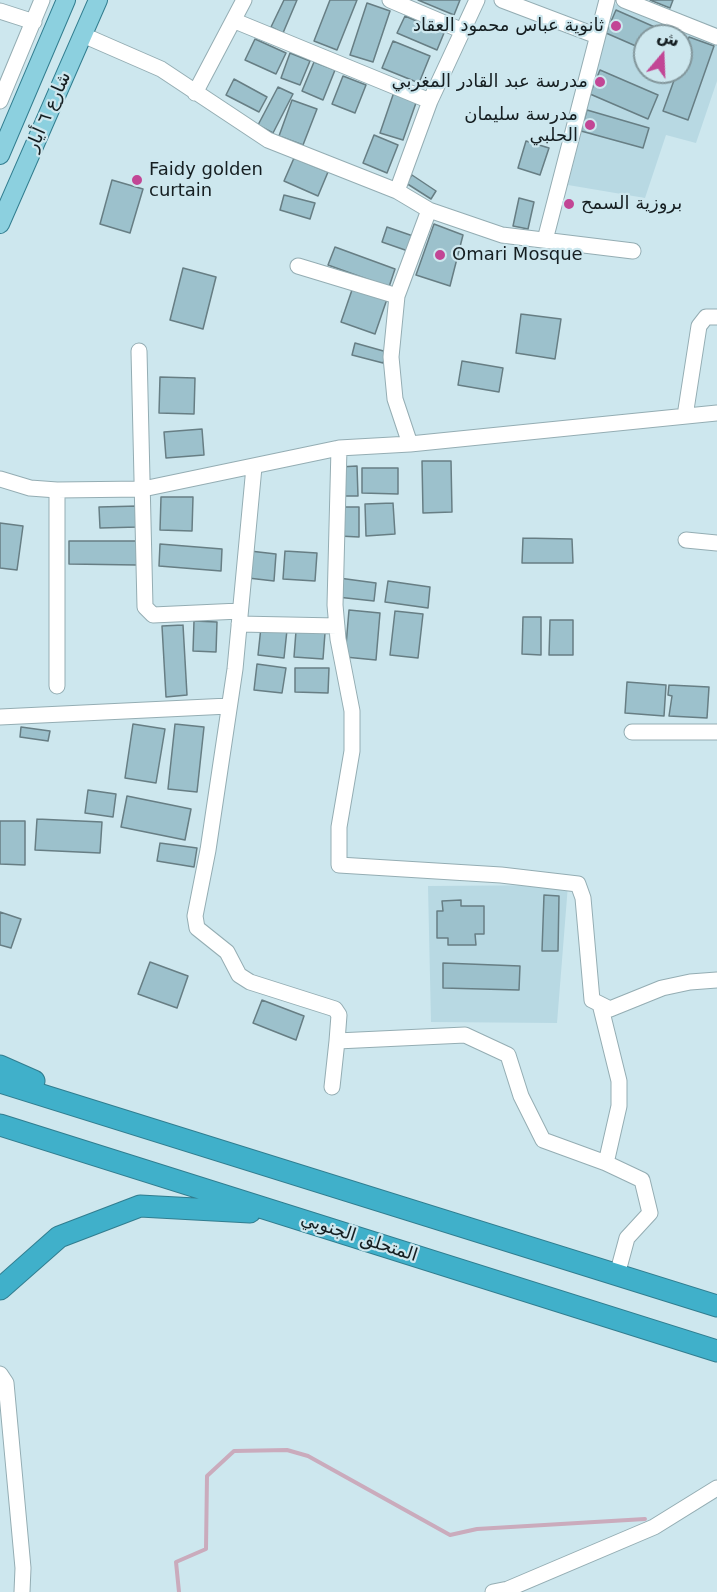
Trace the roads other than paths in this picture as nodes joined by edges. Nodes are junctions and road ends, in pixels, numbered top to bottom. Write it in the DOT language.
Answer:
graph roads {
  1 [pos="42,0"];
  2 [pos="66,0"];
  3 [pos="98,0"];
  4 [pos="244,0"];
  5 [pos="390,0"];
  6 [pos="477,0"];
  7 [pos="502,0"];
  8 [pos="607,0"];
  9 [pos="624,0"];
  10 [pos="0,11"];
  11 [pos="235,21"];
  12 [pos="34,22"];
  13 [pos="463,31"];
  14 [pos="83,35"];
  15 [pos="597,36"];
  16 [pos="717,37"];
  17 [pos="195,93"];
  18 [pos="0,101"];
  19 [pos="430,101"];
  20 [pos="0,155"];
  21 [pos="397,191"];
  22 [pos="429,210"];
  23 [pos="0,224"];
  24 [pos="545,240"];
  25 [pos="633,251"];
  26 [pos="298,266"];
  27 [pos="397,297"];
  28 [pos="717,317"];
  29 [pos="139,351"];
  30 [pos="717,413"];
  31 [pos="685,416"];
  32 [pos="410,444"];
  33 [pos="339,448"];
  34 [pos="254,467"];
  35 [pos="0,480"];
  36 [pos="142,489"];
  37 [pos="57,490"];
  38 [pos="686,540"];
  39 [pos="717,543"];
  40 [pos="240,618"];
  41 [pos="337,626"];
  42 [pos="57,686"];
  43 [pos="230,706"];
  44 [pos="0,717"];
  45 [pos="632,732"];
  46 [pos="717,732"];
  47 [pos="717,980"];
  48 [pos="600,1004"];
  49 [pos="338,1041"];
  50 [pos="0,1066"];
  51 [pos="0,1082"];
  52 [pos="332,1087"];
  53 [pos="97,1111"];
  54 [pos="0,1125"];
  55 [pos="606,1163"];
  56 [pos="289,1216"];
  57 [pos="617,1275"];
  58 [pos="0,1289"];
  59 [pos="717,1306"];
  60 [pos="717,1351"];
  61 [pos="2,1380"];
  62 [pos="717,1488"];
  63 [pos="22,1592"];
  64 [pos="493,1592"];
  1 -- 12 [label="street"];
  2 -- 20 [label="main road, شارع ٦ أيار"];
  3 -- 14 [label="main road, شارع ٦ أيار"];
  4 -- 11 [label="street"];
  5 -- 13 [label="street"];
  6 -- 13 [label="street"];
  7 -- 15 [label="street"];
  8 -- 15 [label="street"];
  9 -- 16 [label="street"];
  10 -- 12 [label="street"];
  11 -- 17 [label="street"];
  11 -- 19 [label="street"];
  12 -- 18 [label="street"];
  13 -- 19 [label="street"];
  14 -- 17 [label="street"];
  14 -- 23 [label="main road, شارع ٦ أيار"];
  15 -- 24 [label="street"];
  17 -- 21 [label="street"];
  19 -- 21 [label="street"];
  21 -- 22 [label="street"];
  22 -- 24 [label="street"];
  22 -- 27 [label="street"];
  24 -- 25 [label="street"];
  26 -- 27 [label="street"];
  27 -- 32 [label="street"];
  28 -- 31 [label="street"];
  29 -- 36 [label="street"];
  30 -- 31 [label="street"];
  31 -- 32 [label="street"];
  32 -- 33 [label="street"];
  33 -- 34 [label="street"];
  33 -- 41 [label="street"];
  34 -- 36 [label="street"];
  34 -- 40 [label="street"];
  35 -- 37 [label="street"];
  36 -- 37 [label="street"];
  36 -- 40 [label="street"];
  37 -- 42 [label="street"];
  38 -- 39 [label="street"];
  40 -- 41 [label="street"];
  40 -- 43 [label="street"];
  41 -- 48 [label="street"];
  43 -- 44 [label="street"];
  43 -- 49 [label="street"];
  45 -- 46 [label="street"];
  47 -- 48 [label="street"];
  48 -- 55 [label="street"];
  49 -- 52 [label="street"];
  49 -- 55 [label="street"];
  50 -- 53 [label="highway"];
  51 -- 53 [label="highway"];
  53 -- 57 [label="highway"];
  54 -- 56 [label="highway, المتحلق الجنوبي"];
  55 -- 57 [label="street"];
  56 -- 58 [label="highway"];
  56 -- 60 [label="highway, المتحلق الجنوبي"];
  57 -- 59 [label="highway"];
  61 -- 63 [label="street"];
  62 -- 64 [label="street"];
}
